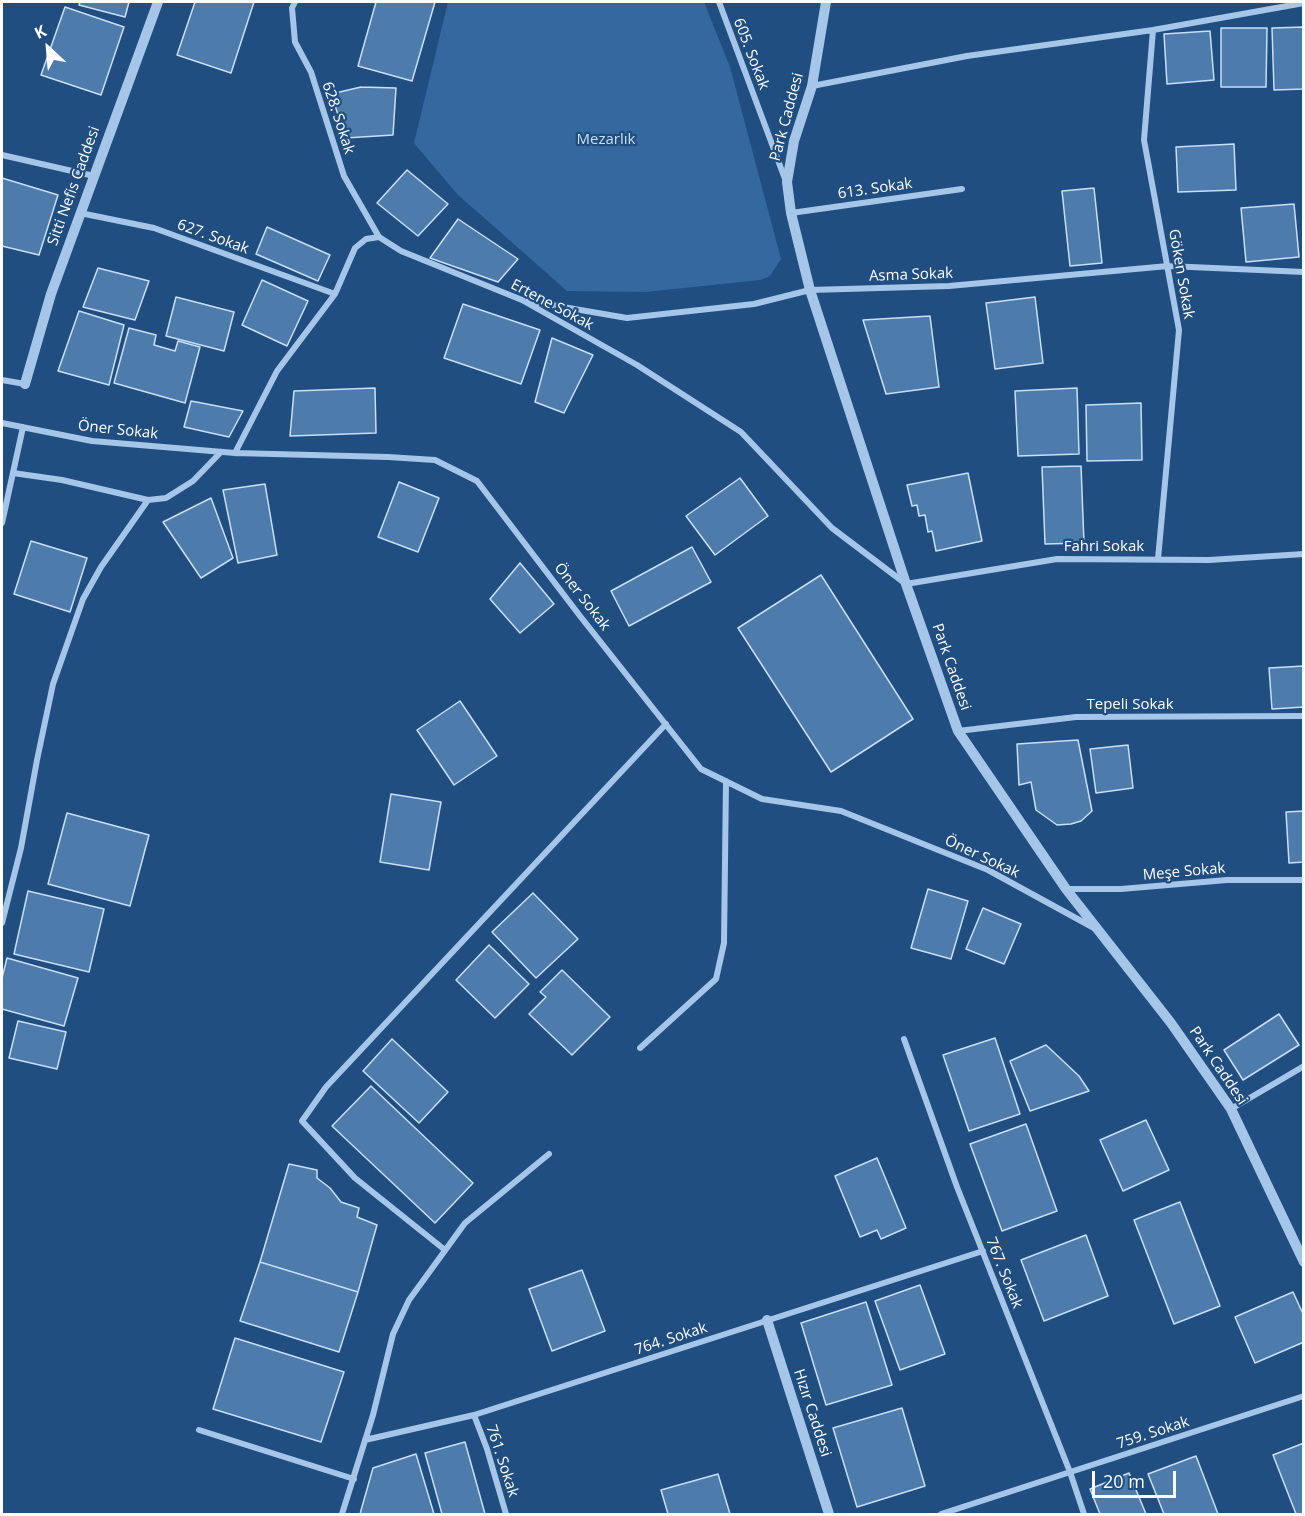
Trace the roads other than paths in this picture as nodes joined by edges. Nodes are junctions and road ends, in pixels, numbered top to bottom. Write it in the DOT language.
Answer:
graph roads {
  1 [pos="158,2"];
  2 [pos="295,2"];
  3 [pos="718,2"];
  4 [pos="826,2"];
  5 [pos="1304,3"];
  6 [pos="1153,30"];
  7 [pos="812,86"];
  8 [pos="2,155"];
  9 [pos="94,176"];
  10 [pos="786,182"];
  11 [pos="962,189"];
  12 [pos="80,213"];
  13 [pos="791,213"];
  14 [pos="379,237"];
  15 [pos="1168,266"];
  16 [pos="1304,272"];
  17 [pos="810,290"];
  18 [pos="335,294"];
  19 [pos="522,300"];
  20 [pos="2,380"];
  21 [pos="24,384"];
  22 [pos="2,423"];
  23 [pos="23,427"];
  24 [pos="221,452"];
  25 [pos="235,453"];
  26 [pos="13,473"];
  27 [pos="148,500"];
  28 [pos="2,523"];
  29 [pos="1304,554"];
  30 [pos="1158,560"];
  31 [pos="906,584"];
  32 [pos="1304,716"];
  33 [pos="666,724"];
  34 [pos="958,731"];
  35 [pos="726,781"];
  36 [pos="1304,880"];
  37 [pos="1066,889"];
  38 [pos="2,923"];
  39 [pos="1097,930"];
  40 [pos="904,1039"];
  41 [pos="640,1048"];
  42 [pos="1304,1066"];
  43 [pos="1231,1109"];
  44 [pos="549,1154"];
  45 [pos="445,1250"];
  46 [pos="982,1251"];
  47 [pos="1304,1262"];
  48 [pos="767,1320"];
  49 [pos="1304,1396"];
  50 [pos="474,1415"];
  51 [pos="199,1431"];
  52 [pos="365,1440"];
  53 [pos="1070,1472"];
  54 [pos="354,1479"];
  55 [pos="342,1515"];
  56 [pos="506,1515"];
  57 [pos="829,1515"];
  58 [pos="941,1515"];
  59 [pos="1084,1515"];
  1 -- 9 [label="street, Sitti Nefis Caddesi"];
  2 -- 14 [label="street, 628. Sokak"];
  3 -- 10 [label="street, 605. Sokak"];
  4 -- 7 [label="street, Park Caddesi"];
  5 -- 6 [label="street"];
  6 -- 7 [label="street"];
  6 -- 15 [label="street, Göken Sokak"];
  7 -- 10 [label="street, Park Caddesi"];
  8 -- 9 [label="street"];
  9 -- 12 [label="street, Sitti Nefis Caddesi"];
  10 -- 13 [label="street, Park Caddesi"];
  11 -- 13 [label="street, 613. Sokak"];
  12 -- 18 [label="street, 627. Sokak"];
  12 -- 21 [label="street, Sitti Nefis Caddesi"];
  13 -- 17 [label="street, Park Caddesi"];
  14 -- 18 [label="street"];
  14 -- 19 [label="street, Ertene Sokak"];
  15 -- 16 [label="street, Asma Sokak"];
  15 -- 17 [label="street, Asma Sokak"];
  15 -- 30 [label="street, Göken Sokak"];
  17 -- 19 [label="street, Asma Sokak"];
  17 -- 31 [label="street, Park Caddesi"];
  18 -- 25 [label="street"];
  19 -- 31 [label="street, Ertene Sokak"];
  20 -- 21 [label="street"];
  22 -- 23 [label="street, Öner Sokak"];
  23 -- 24 [label="street, Öner Sokak"];
  23 -- 26 [label="street"];
  24 -- 25 [label="street, Öner Sokak"];
  24 -- 27 [label="street"];
  25 -- 33 [label="street, Öner Sokak"];
  26 -- 27 [label="street"];
  26 -- 28 [label="street"];
  27 -- 38 [label="street"];
  29 -- 30 [label="street, Fahri Sokak"];
  30 -- 31 [label="street, Fahri Sokak"];
  31 -- 34 [label="street, Park Caddesi"];
  32 -- 34 [label="street, Tepeli Sokak"];
  33 -- 35 [label="street, Öner Sokak"];
  33 -- 45 [label="street"];
  34 -- 37 [label="street, Park Caddesi"];
  35 -- 39 [label="street, Öner Sokak"];
  35 -- 41 [label="street"];
  36 -- 37 [label="street, Meşe Sokak"];
  37 -- 39 [label="street, Park Caddesi"];
  39 -- 43 [label="street, Park Caddesi"];
  40 -- 46 [label="street, 767. Sokak"];
  42 -- 43 [label="street"];
  43 -- 47 [label="street, Park Caddesi"];
  44 -- 45 [label="street"];
  45 -- 52 [label="street"];
  46 -- 48 [label="street, 764. Sokak"];
  46 -- 53 [label="street, 767. Sokak"];
  48 -- 50 [label="street, 764. Sokak"];
  48 -- 57 [label="street, Hızır Caddesi"];
  49 -- 53 [label="street, 759. Sokak"];
  50 -- 52 [label="street, 764. Sokak"];
  50 -- 56 [label="street, 761. Sokak"];
  51 -- 54 [label="street"];
  52 -- 54 [label="street"];
  53 -- 58 [label="street, 759. Sokak"];
  53 -- 59 [label="street, 767. Sokak"];
  54 -- 55 [label="street"];
}
